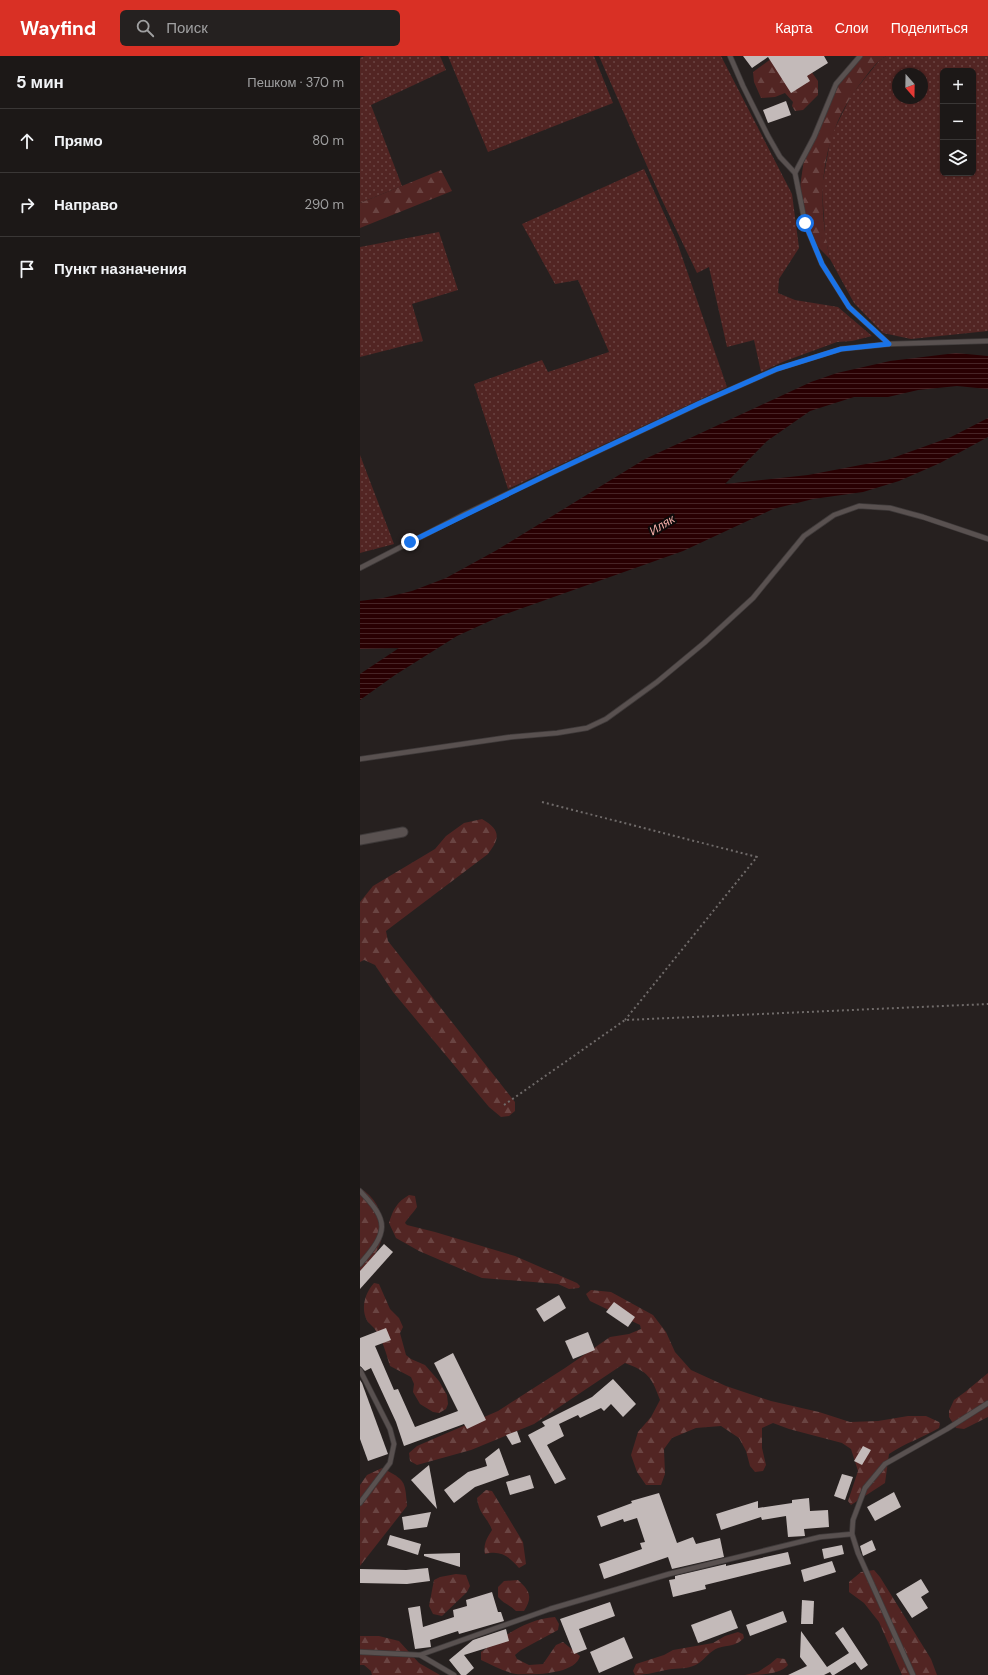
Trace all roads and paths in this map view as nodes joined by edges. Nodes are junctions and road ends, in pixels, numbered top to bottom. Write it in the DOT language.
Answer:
graph roads {
  1 [pos="730,56"];
  2 [pos="860,56"];
  3 [pos="795,173"];
  4 [pos="988,341"];
  5 [pos="889,344"];
  6 [pos="988,539"];
  7 [pos="360,568"];
  8 [pos="360,759"];
  9 [pos="542,802"];
  10 [pos="403,832"];
  11 [pos="360,840"];
  12 [pos="988,1004"];
  13 [pos="625,1020"];
  14 [pos="504,1105"];
  15 [pos="360,1191"];
  16 [pos="360,1264"];
  17 [pos="360,1370"];
  18 [pos="988,1403"];
  19 [pos="360,1503"];
  20 [pos="852,1534"];
  21 [pos="360,1652"];
  22 [pos="420,1655"];
  23 [pos="454,1675"];
  24 [pos="913,1675"];
  1 -- 3 [label="lane"];
  2 -- 3 [label="lane"];
  3 -- 5 [label="lane"];
  4 -- 5 [label="lane"];
  5 -- 7 [label="lane"];
  6 -- 8 [label="lane"];
  9 -- 13 [label="path"];
  10 -- 11 [label="street"];
  12 -- 13 [label="path"];
  13 -- 14 [label="path"];
  15 -- 16 [label="lane"];
  17 -- 19 [label="lane"];
  18 -- 20 [label="lane"];
  20 -- 22 [label="lane"];
  20 -- 24 [label="lane"];
  21 -- 22 [label="lane"];
  22 -- 23 [label="lane"];
}
